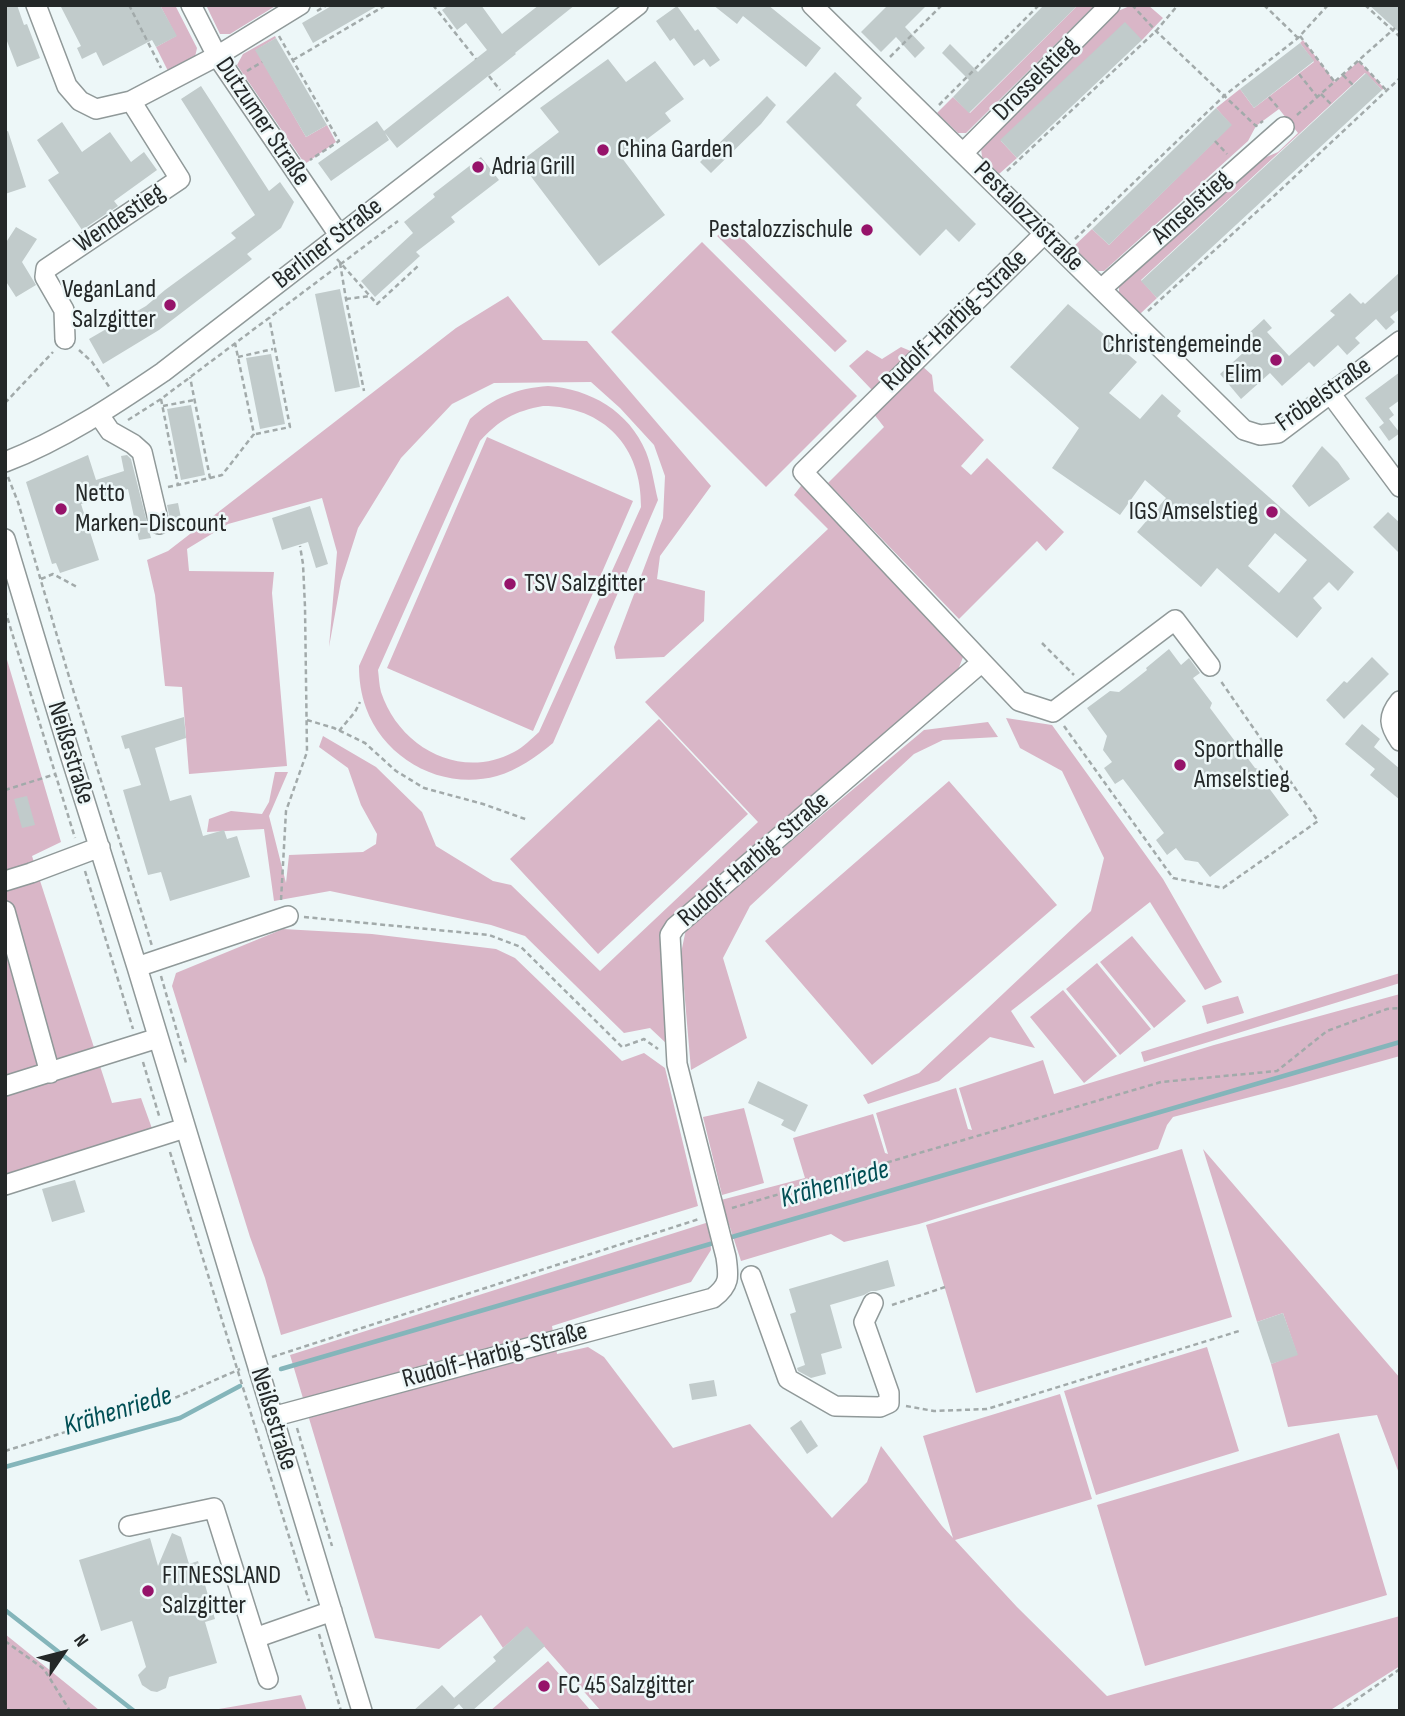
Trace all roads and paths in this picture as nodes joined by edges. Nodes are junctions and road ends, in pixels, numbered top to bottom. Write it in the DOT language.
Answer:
graph roads {
  1 [pos="36,5"];
  2 [pos="129,5"];
  3 [pos="191,5"];
  4 [pos="300,5"];
  5 [pos="386,5"];
  6 [pos="433,5"];
  7 [pos="638,5"];
  8 [pos="812,5"];
  9 [pos="942,5"];
  10 [pos="1039,5"];
  11 [pos="1110,5"];
  12 [pos="1132,5"];
  13 [pos="1178,5"];
  14 [pos="1264,5"];
  15 [pos="1328,5"];
  16 [pos="1365,5"];
  17 [pos="1394,29"];
  18 [pos="1156,31"];
  19 [pos="278,34"];
  20 [pos="1299,37"];
  21 [pos="1400,37"];
  22 [pos="216,56"];
  23 [pos="476,59"];
  24 [pos="293,60"];
  25 [pos="1359,61"];
  26 [pos="262,62"];
  27 [pos="885,62"];
  28 [pos="243,74"];
  29 [pos="1299,74"];
  30 [pos="1343,75"];
  31 [pos="1400,79"];
  32 [pos="169,81"];
  33 [pos="1335,82"];
  34 [pos="1353,85"];
  35 [pos="1387,91"];
  36 [pos="1224,95"];
  37 [pos="1319,96"];
  38 [pos="131,101"];
  39 [pos="1332,105"];
  40 [pos="934,110"];
  41 [pos="1278,117"];
  42 [pos="1264,120"];
  43 [pos="1215,141"];
  44 [pos="963,153"];
  45 [pos="1230,157"];
  46 [pos="305,164"];
  47 [pos="1002,177"];
  48 [pos="1045,233"];
  49 [pos="339,236"];
  50 [pos="1070,244"];
  51 [pos="418,266"];
  52 [pos="1101,289"];
  53 [pos="370,296"];
  54 [pos="346,299"];
  55 [pos="269,317"];
  56 [pos="1142,317"];
  57 [pos="65,339"];
  58 [pos="1400,341"];
  59 [pos="235,342"];
  60 [pos="274,349"];
  61 [pos="239,357"];
  62 [pos="190,377"];
  63 [pos="364,391"];
  64 [pos="1330,393"];
  65 [pos="161,399"];
  66 [pos="194,400"];
  67 [pos="119,402"];
  68 [pos="5,403"];
  69 [pos="163,406"];
  70 [pos="99,415"];
  71 [pos="1244,430"];
  72 [pos="254,434"];
  73 [pos="7,475"];
  74 [pos="210,478"];
  75 [pos="178,485"];
  76 [pos="1400,487"];
  77 [pos="150,490"];
  78 [pos="159,524"];
  79 [pos="5,539"];
  80 [pos="300,546"];
  81 [pos="41,579"];
  82 [pos="77,587"];
  83 [pos="5,610"];
  84 [pos="1042,643"];
  85 [pos="982,663"];
  86 [pos="1210,666"];
  87 [pos="1086,687"];
  88 [pos="1400,701"];
  89 [pos="360,702"];
  90 [pos="1054,712"];
  91 [pos="307,720"];
  92 [pos="339,731"];
  93 [pos="1400,741"];
  94 [pos="56,774"];
  95 [pos="5,790"];
  96 [pos="528,820"];
  97 [pos="100,847"];
  98 [pos="80,855"];
  99 [pos="5,881"];
  100 [pos="5,911"];
  101 [pos="284,917"];
  102 [pos="156,960"];
  103 [pos="137,967"];
  104 [pos="1400,1008"];
  105 [pos="158,1038"];
  106 [pos="138,1044"];
  107 [pos="677,1064"];
  108 [pos="187,1067"];
  109 [pos="50,1073"];
  110 [pos="5,1086"];
  111 [pos="185,1128"];
  112 [pos="164,1135"];
  113 [pos="5,1185"];
  114 [pos="717,1221"];
  115 [pos="751,1276"];
  116 [pos="945,1287"];
  117 [pos="870,1308"];
  118 [pos="1239,1331"];
  119 [pos="257,1363"];
  120 [pos="237,1370"];
  121 [pos="888,1403"];
  122 [pos="292,1411"];
  123 [pos="272,1417"];
  124 [pos="5,1451"];
  125 [pos="128,1526"];
  126 [pos="334,1554"];
  127 [pos="323,1614"];
  128 [pos="255,1638"];
  129 [pos="5,1641"];
  130 [pos="1400,1669"];
  131 [pos="268,1679"];
  132 [pos="70,1711"];
  133 [pos="341,1711"];
  134 [pos="362,1711"];
  135 [pos="1340,1711"];
  1 -- 38 [label="street"];
  2 -- 32 [label="path"];
  3 -- 22 [label="street, Dutzumer Straße"];
  4 -- 22 [label="street"];
  5 -- 24 [label="path"];
  6 -- 23 [label="path"];
  7 -- 49 [label="street, Berliner Straße"];
  8 -- 44 [label="street, Pestalozzistraße"];
  9 -- 27 [label="path"];
  10 -- 40 [label="path"];
  11 -- 44 [label="street, Drosselstieg"];
  12 -- 18 [label="path"];
  13 -- 18 [label="path"];
  14 -- 20 [label="path"];
  15 -- 20 [label="path"];
  16 -- 17 [label="path"];
  17 -- 21 [label="path"];
  17 -- 25 [label="path"];
  18 -- 36 [label="path"];
  18 -- 47 [label="path"];
  19 -- 24 [label="path"];
  20 -- 33 [label="path"];
  20 -- 36 [label="path"];
  22 -- 32 [label="street"];
  22 -- 49 [label="street, Dutzumer Straße"];
  24 -- 46 [label="path"];
  25 -- 30 [label="path"];
  25 -- 35 [label="path"];
  26 -- 28 [label="path"];
  29 -- 37 [label="path"];
  30 -- 33 [label="path"];
  30 -- 34 [label="path"];
  31 -- 35 [label="path"];
  32 -- 38 [label="street"];
  33 -- 37 [label="path"];
  35 -- 56 [label="path"];
  36 -- 42 [label="path"];
  36 -- 50 [label="path"];
  37 -- 39 [label="path"];
  37 -- 41 [label="path"];
  38 -- 57 [label="street, Wendestieg"];
  41 -- 52 [label="street, Amselstieg"];
  43 -- 45 [label="path"];
  44 -- 48 [label="street, Pestalozzistraße"];
  48 -- 52 [label="street, Pestalozzistraße"];
  48 -- 85 [label="street, Rudolf-Harbig-Straße"];
  49 -- 67 [label="street, Berliner Straße"];
  51 -- 53 [label="path"];
  52 -- 71 [label="street, Pestalozzistraße"];
  53 -- 54 [label="path"];
  53 -- 54 [label="path"];
  54 -- 63 [label="path"];
  55 -- 60 [label="path"];
  57 -- 67 [label="path"];
  57 -- 68 [label="path"];
  58 -- 64 [label="street, Fröbelstraße"];
  59 -- 61 [label="path"];
  60 -- 61 [label="path"];
  60 -- 72 [label="path"];
  61 -- 72 [label="path"];
  62 -- 66 [label="path"];
  64 -- 71 [label="street, Fröbelstraße"];
  64 -- 76 [label="street"];
  65 -- 69 [label="path"];
  66 -- 69 [label="path"];
  66 -- 74 [label="path"];
  67 -- 70 [label="street, Berliner Straße"];
  69 -- 75 [label="path"];
  70 -- 73 [label="street, Berliner Straße"];
  70 -- 77 [label="street"];
  72 -- 74 [label="path"];
  73 -- 81 [label="path"];
  74 -- 75 [label="path"];
  75 -- 77 [label="path"];
  77 -- 78 [label="street"];
  79 -- 97 [label="street, Neißestraße"];
  80 -- 91 [label="path"];
  81 -- 82 [label="path"];
  81 -- 102 [label="path"];
  83 -- 94 [label="path"];
  84 -- 87 [label="path"];
  85 -- 90 [label="street"];
  85 -- 107 [label="street, Rudolf-Harbig-Straße"];
  86 -- 87 [label="street"];
  86 -- 90 [label="path"];
  87 -- 90 [label="street"];
  88 -- 93 [label="street"];
  89 -- 92 [label="path"];
  91 -- 92 [label="path"];
  91 -- 101 [label="path"];
  92 -- 96 [label="path"];
  94 -- 95 [label="path"];
  94 -- 98 [label="path"];
  97 -- 98 [label="street"];
  97 -- 103 [label="street, Neißestraße"];
  98 -- 99 [label="street"];
  98 -- 106 [label="path"];
  100 -- 109 [label="street"];
  101 -- 102 [label="street"];
  101 -- 107 [label="path"];
  102 -- 103 [label="street"];
  102 -- 108 [label="path"];
  103 -- 105 [label="street, Neißestraße"];
  104 -- 114 [label="path"];
  105 -- 106 [label="street"];
  105 -- 111 [label="street, Neißestraße"];
  106 -- 109 [label="street"];
  106 -- 112 [label="path"];
  107 -- 114 [label="street, Rudolf-Harbig-Straße"];
  109 -- 110 [label="street"];
  111 -- 112 [label="street"];
  111 -- 119 [label="street, Neißestraße"];
  112 -- 113 [label="street"];
  112 -- 120 [label="path"];
  114 -- 119 [label="path"];
  114 -- 122 [label="street, Rudolf-Harbig-Straße"];
  115 -- 121 [label="street"];
  116 -- 117 [label="path"];
  117 -- 121 [label="street"];
  118 -- 121 [label="path"];
  119 -- 120 [label="path"];
  119 -- 123 [label="street, Neißestraße"];
  120 -- 124 [label="path"];
  120 -- 127 [label="path"];
  122 -- 123 [label="street, Rudolf-Harbig-Straße"];
  122 -- 126 [label="path"];
  123 -- 127 [label="street, Neißestraße"];
  125 -- 128 [label="street"];
  127 -- 128 [label="street"];
  127 -- 133 [label="path"];
  127 -- 134 [label="street, Neißestraße"];
  128 -- 131 [label="street"];
  129 -- 132 [label="path"];
  130 -- 135 [label="path"];
}
